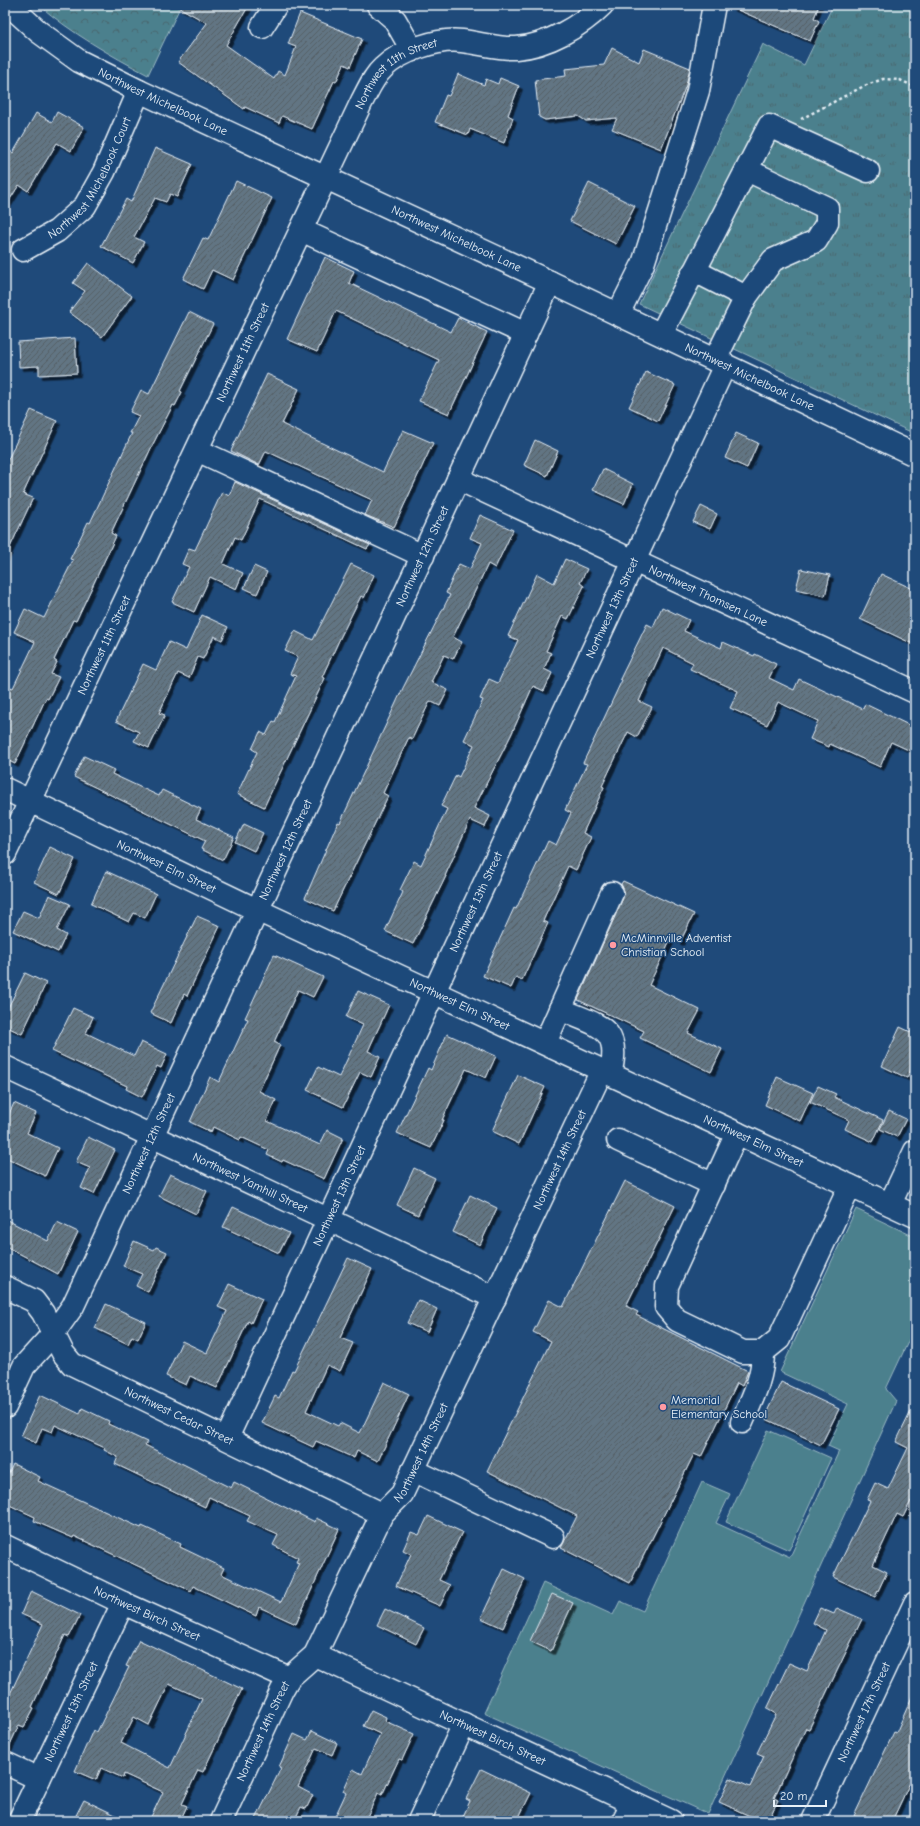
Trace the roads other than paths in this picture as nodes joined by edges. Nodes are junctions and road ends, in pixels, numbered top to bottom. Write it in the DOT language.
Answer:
graph roads {
  1 [pos="9,5"];
  2 [pos="276,5"];
  3 [pos="378,5"];
  4 [pos="602,5"];
  5 [pos="714,5"];
  6 [pos="262,27"];
  7 [pos="412,50"];
  8 [pos="139,91"];
  9 [pos="747,170"];
  10 [pos="868,171"];
  11 [pos="326,178"];
  12 [pos="301,230"];
  13 [pos="23,250"];
  14 [pos="694,272"];
  15 [pos="550,282"];
  16 [pos="746,298"];
  17 [pos="618,314"];
  18 [pos="526,334"];
  19 [pos="661,334"];
  20 [pos="720,363"];
  21 [pos="197,450"];
  22 [pos="915,455"];
  23 [pos="458,479"];
  24 [pos="422,556"];
  25 [pos="634,561"];
  26 [pos="915,692"];
  27 [pos="5,789"];
  28 [pos="30,801"];
  29 [pos="5,854"];
  30 [pos="612,893"];
  31 [pos="258,910"];
  32 [pos="434,992"];
  33 [pos="560,1009"];
  34 [pos="545,1043"];
  35 [pos="5,1067"];
  36 [pos="606,1072"];
  37 [pos="737,1133"];
  38 [pos="152,1136"];
  39 [pos="618,1140"];
  40 [pos="915,1151"];
  41 [pos="714,1185"];
  42 [pos="850,1186"];
  43 [pos="890,1204"];
  44 [pos="915,1216"];
  45 [pos="328,1219"];
  46 [pos="5,1287"];
  47 [pos="495,1298"];
  48 [pos="52,1334"];
  49 [pos="763,1352"];
  50 [pos="5,1407"];
  51 [pos="742,1422"];
  52 [pos="227,1438"];
  53 [pos="413,1470"];
  54 [pos="382,1514"];
  55 [pos="553,1537"];
  56 [pos="5,1546"];
  57 [pos="123,1603"];
  58 [pos="915,1603"];
  59 [pos="315,1654"];
  60 [pos="289,1678"];
  61 [pos="464,1724"];
  62 [pos="5,1763"];
  63 [pos="39,1779"];
  64 [pos="628,1812"];
  65 [pos="19,1821"];
  66 [pos="221,1821"];
  67 [pos="419,1821"];
  68 [pos="671,1821"];
  69 [pos="813,1821"];
  1 -- 8 [label="street, Northwest Michelbook Lane"];
  2 -- 6 [label="street"];
  3 -- 7 [label="street"];
  4 -- 7 [label="street, Northwest 11th Street"];
  5 -- 17 [label="street"];
  7 -- 11 [label="street, Northwest 11th Street"];
  8 -- 11 [label="street, Northwest Michelbook Lane"];
  8 -- 13 [label="street, Northwest Michelbook Court"];
  9 -- 10 [label="street"];
  9 -- 14 [label="street"];
  9 -- 16 [label="street, Northwest 13th Street"];
  11 -- 12 [label="street, Northwest 11th Street"];
  11 -- 15 [label="street, Northwest Michelbook Lane"];
  12 -- 18 [label="street"];
  12 -- 21 [label="street, Northwest 11th Street"];
  14 -- 16 [label="street"];
  14 -- 19 [label="street"];
  15 -- 17 [label="street, Northwest Michelbook Lane"];
  15 -- 18 [label="street, Northwest 12th Street"];
  16 -- 20 [label="street, Northwest 13th Street"];
  17 -- 19 [label="street, Northwest Michelbook Lane"];
  18 -- 23 [label="street, Northwest 12th Street"];
  19 -- 20 [label="street, Northwest Michelbook Lane"];
  20 -- 22 [label="street, Northwest Michelbook Lane"];
  20 -- 25 [label="street, Northwest 13th Street"];
  21 -- 24 [label="street"];
  21 -- 28 [label="street, Northwest 11th Street"];
  23 -- 24 [label="street, Northwest 12th Street"];
  23 -- 25 [label="street, Northwest Thomsen Lane"];
  24 -- 31 [label="street, Northwest 12th Street"];
  25 -- 26 [label="street, Northwest Thomsen Lane"];
  25 -- 32 [label="street, Northwest 13th Street"];
  27 -- 28 [label="street, Northwest Elm Street"];
  28 -- 29 [label="street, Northwest 11th Street"];
  28 -- 31 [label="street, Northwest Elm Street"];
  30 -- 33 [label="street"];
  31 -- 32 [label="street, Northwest Elm Street"];
  31 -- 38 [label="street, Northwest 12th Street"];
  32 -- 34 [label="street, Northwest Elm Street"];
  32 -- 45 [label="street, Northwest 13th Street"];
  33 -- 34 [label="street"];
  33 -- 36 [label="street, Northwest 14th Street"];
  34 -- 36 [label="street, Northwest Elm Street"];
  35 -- 38 [label="street, Northwest Yamhill Street"];
  36 -- 37 [label="street, Northwest Elm Street"];
  36 -- 47 [label="street, Northwest 14th Street"];
  37 -- 41 [label="street"];
  37 -- 42 [label="street, Northwest Elm Street"];
  38 -- 45 [label="street, Northwest Yamhill Street"];
  38 -- 48 [label="street, Northwest 12th Street"];
  39 -- 41 [label="street"];
  40 -- 43 [label="street"];
  41 -- 49 [label="street"];
  42 -- 43 [label="street, Northwest Elm Street"];
  42 -- 49 [label="street"];
  43 -- 44 [label="street, Northwest Elm Street"];
  45 -- 47 [label="street, Northwest Yamhill Street"];
  45 -- 52 [label="street, Northwest 13th Street"];
  46 -- 48 [label="street, Northwest Cedar Street"];
  47 -- 53 [label="street, Northwest 14th Street"];
  48 -- 50 [label="street, Northwest 12th Street"];
  48 -- 52 [label="street, Northwest Cedar Street"];
  49 -- 51 [label="street"];
  52 -- 54 [label="street, Northwest Cedar Street"];
  53 -- 54 [label="street, Northwest 14th Street"];
  53 -- 55 [label="street"];
  54 -- 59 [label="street, Northwest 14th Street"];
  56 -- 57 [label="street, Northwest Birch Street"];
  57 -- 60 [label="street, Northwest Birch Street"];
  57 -- 63 [label="street, Northwest 13th Street"];
  58 -- 69 [label="street, Northwest 17th Street"];
  59 -- 60 [label="street, Northwest 14th Street"];
  59 -- 61 [label="street, Northwest Birch Street"];
  60 -- 66 [label="street, Northwest 14th Street"];
  61 -- 64 [label="street, Northwest Birch Street"];
  61 -- 67 [label="street"];
  62 -- 63 [label="street"];
  63 -- 65 [label="street, Northwest 13th Street"];
  64 -- 68 [label="street, Northwest Birch Street"];
}
